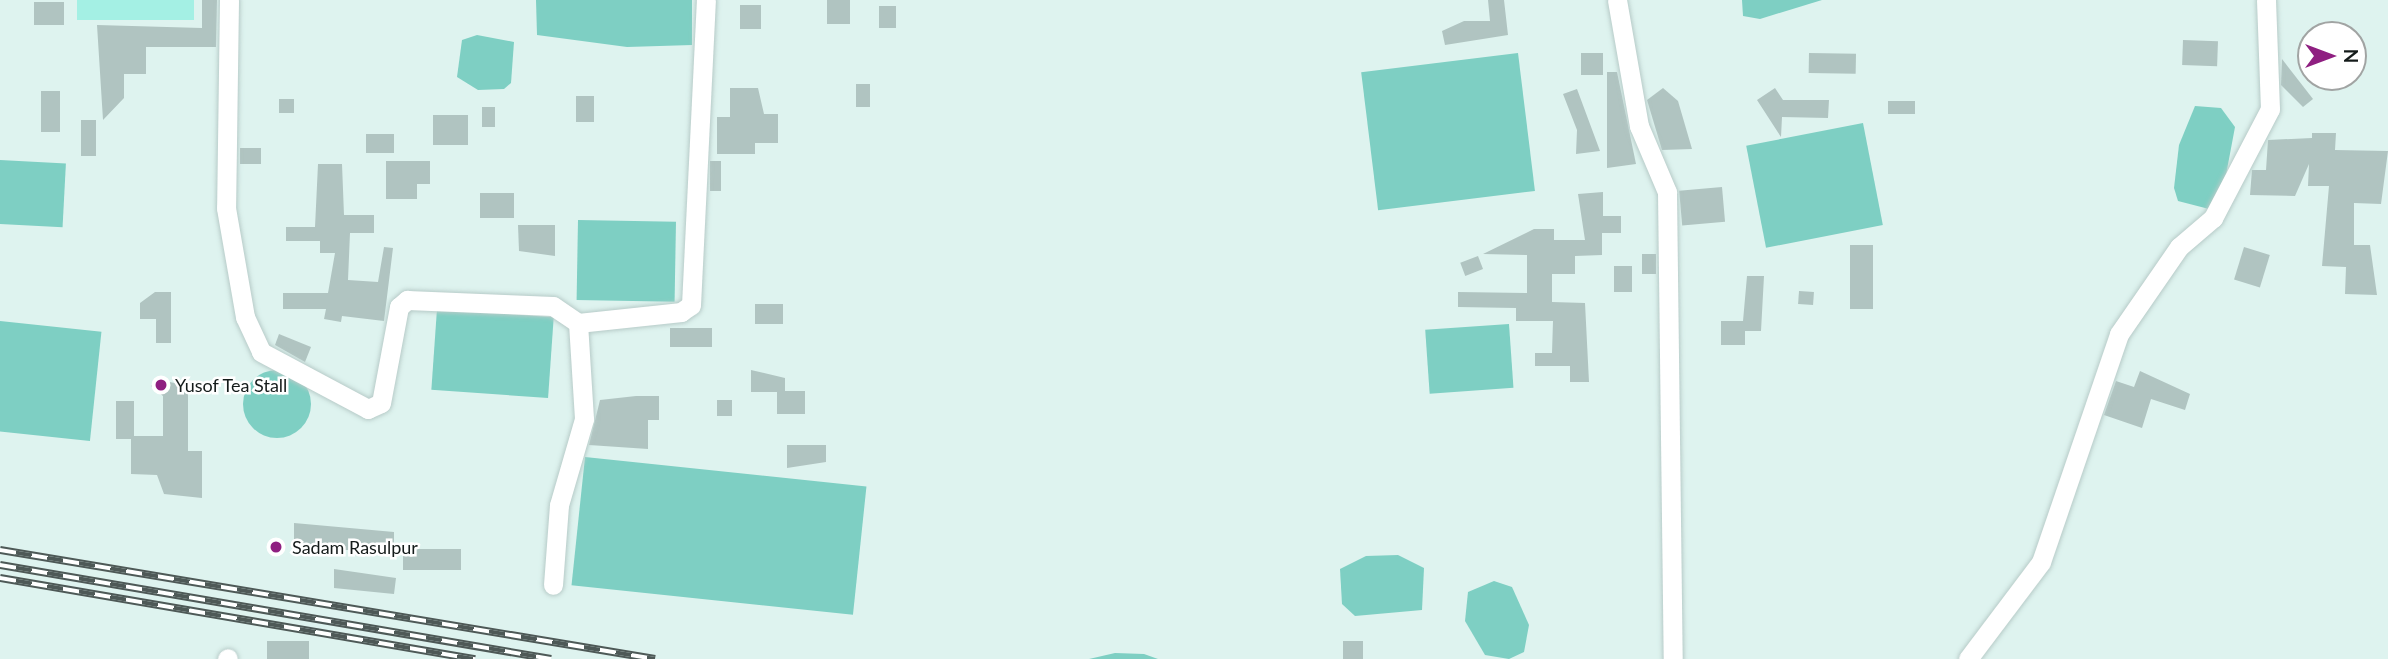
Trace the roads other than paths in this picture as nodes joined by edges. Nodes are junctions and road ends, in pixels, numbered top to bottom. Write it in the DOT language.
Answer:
graph roads {
  1 [pos="229,0"];
  2 [pos="706,0"];
  3 [pos="1617,0"];
  4 [pos="2266,0"];
  5 [pos="578,323"];
  6 [pos="553,585"];
  7 [pos="1673,659"];
  8 [pos="1968,659"];
  1 -- 5 [label="street"];
  2 -- 5 [label="street"];
  3 -- 7 [label="street"];
  4 -- 8 [label="street"];
  5 -- 6 [label="street"];
}
